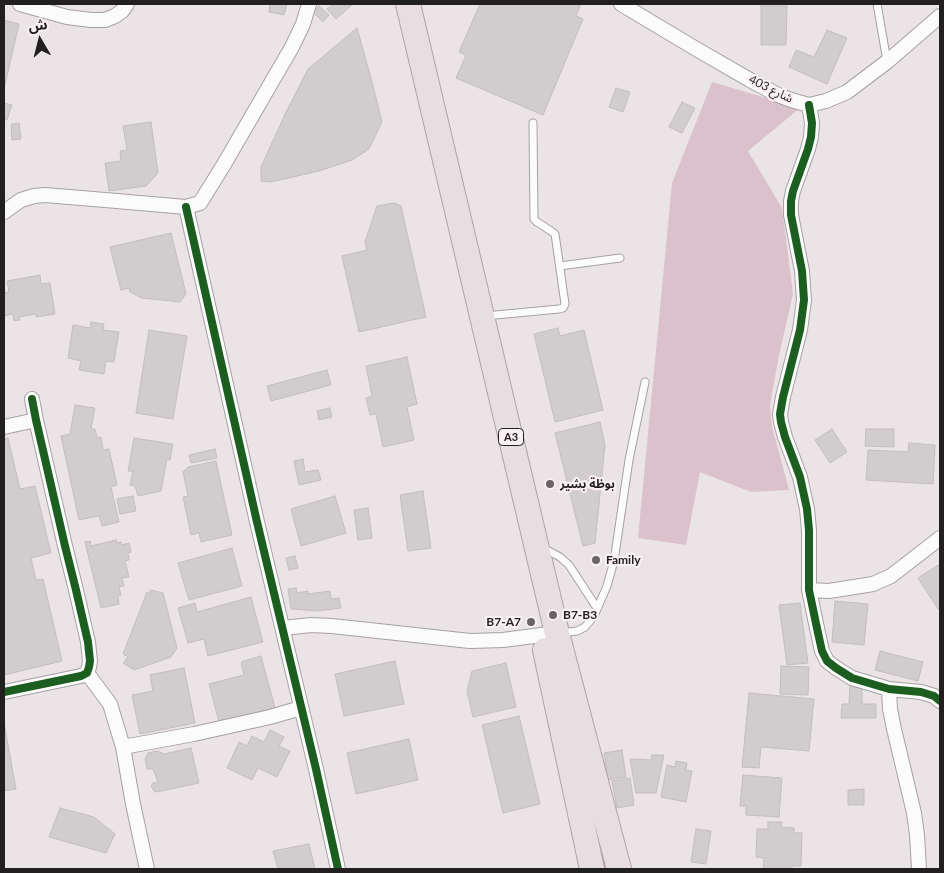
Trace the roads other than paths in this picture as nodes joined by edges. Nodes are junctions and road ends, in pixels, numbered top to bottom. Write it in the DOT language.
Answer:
graph roads {
  1 [pos="20,4"];
  2 [pos="127,4"];
  3 [pos="309,4"];
  4 [pos="392,4"];
  5 [pos="408,4"];
  6 [pos="621,4"];
  7 [pos="876,4"];
  8 [pos="940,16"];
  9 [pos="888,61"];
  10 [pos="809,105"];
  11 [pos="533,123"];
  12 [pos="186,207"];
  13 [pos="4,212"];
  14 [pos="620,258"];
  15 [pos="560,266"];
  16 [pos="482,316"];
  17 [pos="645,382"];
  18 [pos="32,400"];
  19 [pos="36,420"];
  20 [pos="4,427"];
  21 [pos="940,538"];
  22 [pos="536,544"];
  23 [pos="809,590"];
  24 [pos="597,608"];
  25 [pos="283,628"];
  26 [pos="550,634"];
  27 [pos="87,672"];
  28 [pos="889,688"];
  29 [pos="4,692"];
  30 [pos="940,701"];
  31 [pos="302,708"];
  32 [pos="123,747"];
  33 [pos="147,869"];
  34 [pos="338,869"];
  35 [pos="592,869"];
  36 [pos="619,869"];
  37 [pos="919,869"];
  1 -- 2 [label="street"];
  3 -- 12 [label="street"];
  4 -- 26 [label="highway, A3"];
  5 -- 16 [label="highway, A3"];
  6 -- 10 [label="street, شارع 403"];
  7 -- 9 [label="lane"];
  8 -- 9 [label="street, شارع 403"];
  9 -- 10 [label="street, شارع 403"];
  10 -- 23 [label="street"];
  11 -- 15 [label="lane"];
  12 -- 13 [label="street"];
  12 -- 25 [label="street"];
  14 -- 15 [label="lane"];
  15 -- 16 [label="lane"];
  16 -- 22 [label="highway, A3"];
  17 -- 24 [label="lane"];
  18 -- 19 [label="street"];
  19 -- 20 [label="street"];
  19 -- 27 [label="street"];
  21 -- 23 [label="street"];
  22 -- 24 [label="lane"];
  22 -- 26 [label="highway, A3"];
  23 -- 28 [label="street"];
  24 -- 26 [label="lane"];
  25 -- 26 [label="street"];
  25 -- 31 [label="street"];
  26 -- 35 [label="highway, A3"];
  26 -- 36 [label="highway, A3"];
  27 -- 29 [label="street"];
  27 -- 32 [label="street"];
  28 -- 30 [label="street"];
  28 -- 37 [label="street"];
  31 -- 32 [label="street"];
  31 -- 34 [label="street"];
  32 -- 33 [label="street"];
}
